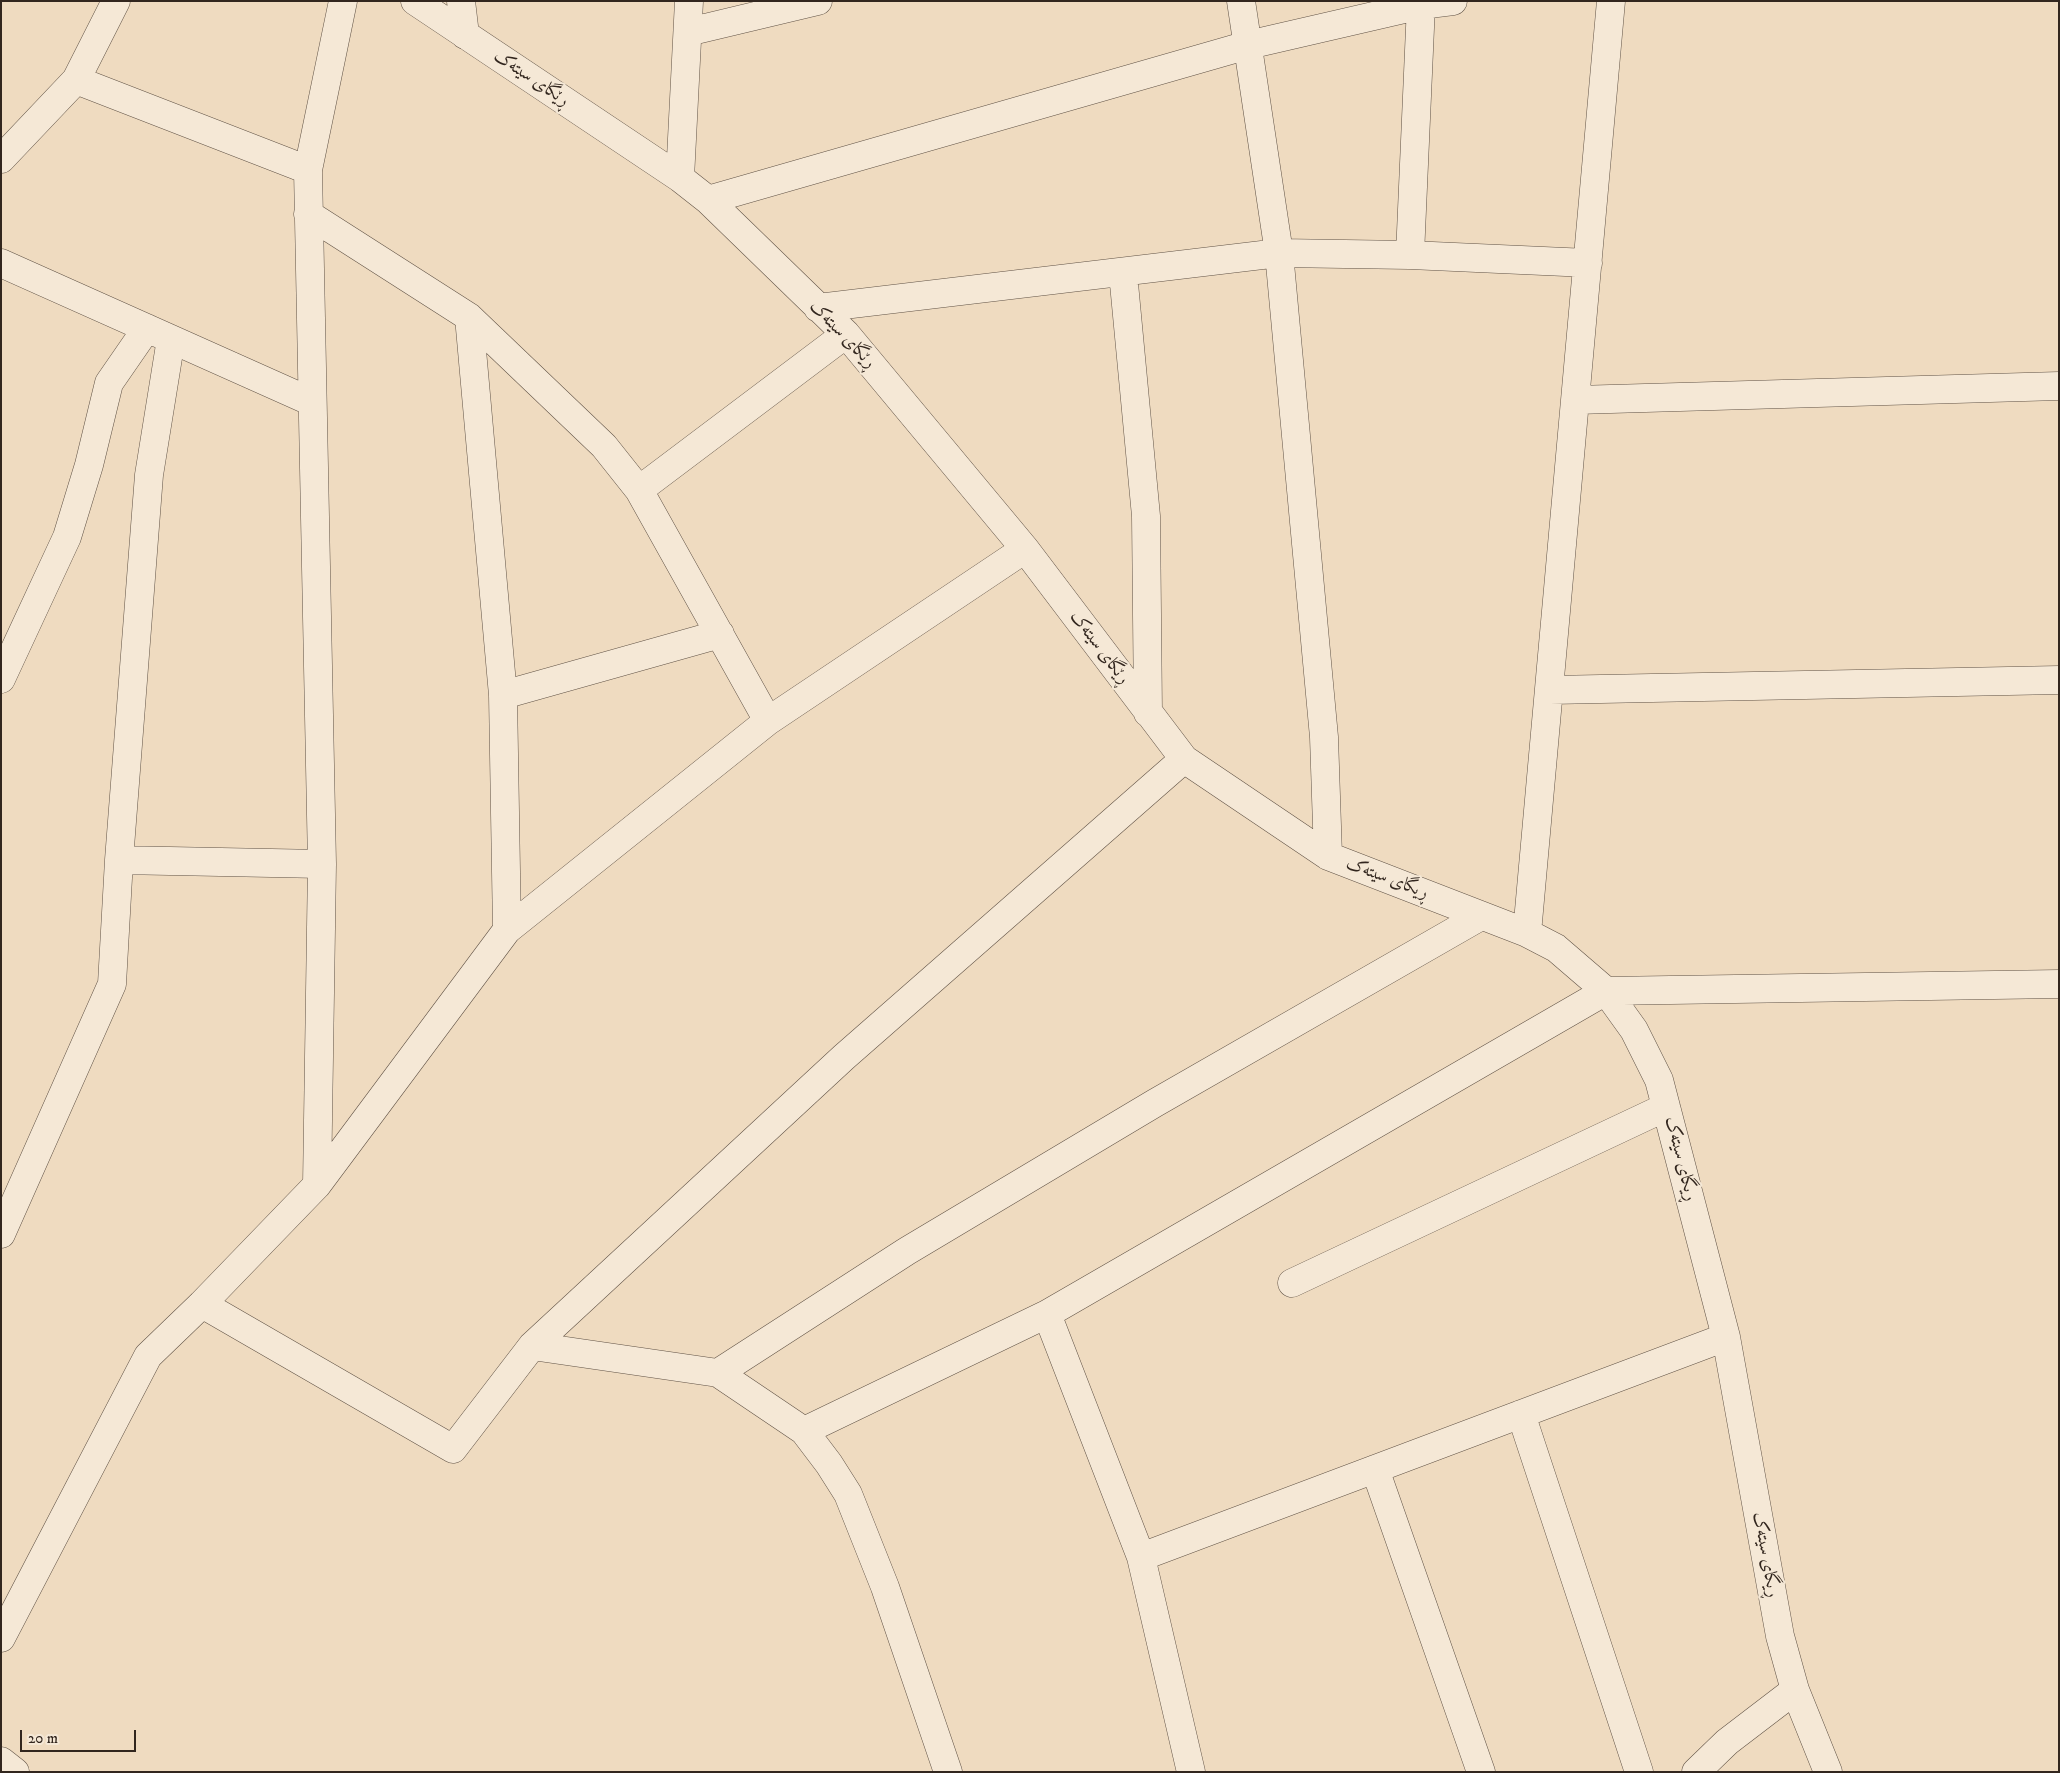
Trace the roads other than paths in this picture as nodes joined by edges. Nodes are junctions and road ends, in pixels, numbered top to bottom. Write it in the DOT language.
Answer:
graph roads {
  1 [pos="116,1"];
  2 [pos="343,1"];
  3 [pos="415,1"];
  4 [pos="462,1"];
  5 [pos="689,1"];
  6 [pos="818,1"];
  7 [pos="1242,1"];
  8 [pos="1453,1"];
  9 [pos="1611,1"];
  10 [pos="1421,5"];
  11 [pos="688,32"];
  12 [pos="465,35"];
  13 [pos="1248,44"];
  14 [pos="76,80"];
  15 [pos="1,159"];
  16 [pos="308,170"];
  17 [pos="680,178"];
  18 [pos="708,200"];
  19 [pos="308,214"];
  20 [pos="1279,253"];
  21 [pos="1410,255"];
  22 [pos="1,263"];
  23 [pos="1588,263"];
  24 [pos="1124,273"];
  25 [pos="818,308"];
  26 [pos="469,317"];
  27 [pos="159,333"];
  28 [pos="846,334"];
  29 [pos="2059,386"];
  30 [pos="1576,400"];
  31 [pos="312,402"];
  32 [pos="639,490"];
  33 [pos="1025,549"];
  34 [pos="720,634"];
  35 [pos="1,679"];
  36 [pos="2059,680"];
  37 [pos="1550,690"];
  38 [pos="503,695"];
  39 [pos="1148,713"];
  40 [pos="768,721"];
  41 [pos="1184,759"];
  42 [pos="1328,856"];
  43 [pos="119,860"];
  44 [pos="322,864"];
  45 [pos="1481,916"];
  46 [pos="507,930"];
  47 [pos="1527,933"];
  48 [pos="2059,984"];
  49 [pos="1606,991"];
  50 [pos="1666,1107"];
  51 [pos="317,1185"];
  52 [pos="1,1234"];
  53 [pos="1292,1283"];
  54 [pos="202,1304"];
  55 [pos="1047,1314"];
  56 [pos="1726,1338"];
  57 [pos="532,1346"];
  58 [pos="718,1373"];
  59 [pos="1521,1414"];
  60 [pos="804,1431"];
  61 [pos="1375,1469"];
  62 [pos="1141,1557"];
  63 [pos="1,1638"];
  64 [pos="1795,1690"];
  65 [pos="1,1761"];
  66 [pos="15,1772"];
  67 [pos="948,1772"];
  68 [pos="1191,1772"];
  69 [pos="1482,1772"];
  70 [pos="1639,1772"];
  71 [pos="1696,1772"];
  72 [pos="1828,1772"];
  1 -- 14 [label="street"];
  2 -- 16 [label="street"];
  3 -- 12 [label="street, ڕێگای سیتەک"];
  4 -- 12 [label="street"];
  5 -- 11 [label="street"];
  6 -- 11 [label="street"];
  7 -- 13 [label="street"];
  8 -- 10 [label="street"];
  9 -- 23 [label="street"];
  10 -- 13 [label="street"];
  10 -- 21 [label="street"];
  11 -- 17 [label="street"];
  12 -- 17 [label="street, ڕێگای سیتەک"];
  13 -- 18 [label="street"];
  13 -- 20 [label="street"];
  14 -- 15 [label="street"];
  14 -- 16 [label="street"];
  16 -- 19 [label="street"];
  17 -- 18 [label="street, ڕێگای سیتەک"];
  18 -- 25 [label="street, ڕێگای سیتەک"];
  19 -- 26 [label="street"];
  19 -- 31 [label="street"];
  20 -- 21 [label="street"];
  20 -- 24 [label="street"];
  20 -- 42 [label="street"];
  21 -- 23 [label="street"];
  22 -- 27 [label="street"];
  23 -- 30 [label="street"];
  24 -- 25 [label="street"];
  24 -- 39 [label="street"];
  25 -- 28 [label="street, ڕێگای سیتەک"];
  26 -- 32 [label="street"];
  26 -- 38 [label="street"];
  27 -- 31 [label="street"];
  27 -- 35 [label="street"];
  27 -- 43 [label="street"];
  28 -- 32 [label="street"];
  28 -- 33 [label="street, ڕێگای سیتەک"];
  29 -- 30 [label="street"];
  30 -- 37 [label="street"];
  31 -- 44 [label="street"];
  32 -- 34 [label="street"];
  33 -- 39 [label="street, ڕێگای سیتەک"];
  33 -- 40 [label="street"];
  34 -- 38 [label="street"];
  34 -- 40 [label="street"];
  36 -- 37 [label="street"];
  37 -- 47 [label="street"];
  38 -- 46 [label="street"];
  39 -- 41 [label="street, ڕێگای سیتەک"];
  40 -- 46 [label="street"];
  41 -- 42 [label="street, ڕیگای سیتەک"];
  41 -- 57 [label="street"];
  42 -- 45 [label="street, ڕیگای سیتەک"];
  43 -- 44 [label="street"];
  43 -- 52 [label="street"];
  44 -- 51 [label="street"];
  45 -- 47 [label="street, ڕیگای سیتەک"];
  45 -- 58 [label="street"];
  46 -- 51 [label="street"];
  47 -- 49 [label="street, ڕیگای سیتەک"];
  48 -- 49 [label="street"];
  49 -- 50 [label="street, ڕیگای سیتەک"];
  49 -- 55 [label="street"];
  50 -- 53 [label="street"];
  50 -- 56 [label="street, ڕیگای سیتەک"];
  51 -- 54 [label="street"];
  54 -- 57 [label="street"];
  54 -- 63 [label="street"];
  55 -- 60 [label="street"];
  55 -- 62 [label="street"];
  56 -- 59 [label="street"];
  56 -- 64 [label="street, ڕیگای سیتەک"];
  57 -- 58 [label="street"];
  58 -- 60 [label="street"];
  59 -- 61 [label="street"];
  59 -- 70 [label="street"];
  60 -- 67 [label="street"];
  61 -- 62 [label="street"];
  61 -- 69 [label="street"];
  62 -- 68 [label="street"];
  64 -- 71 [label="street"];
  64 -- 72 [label="street, ڕیگای سیتەک"];
  65 -- 66 [label="street"];
}
